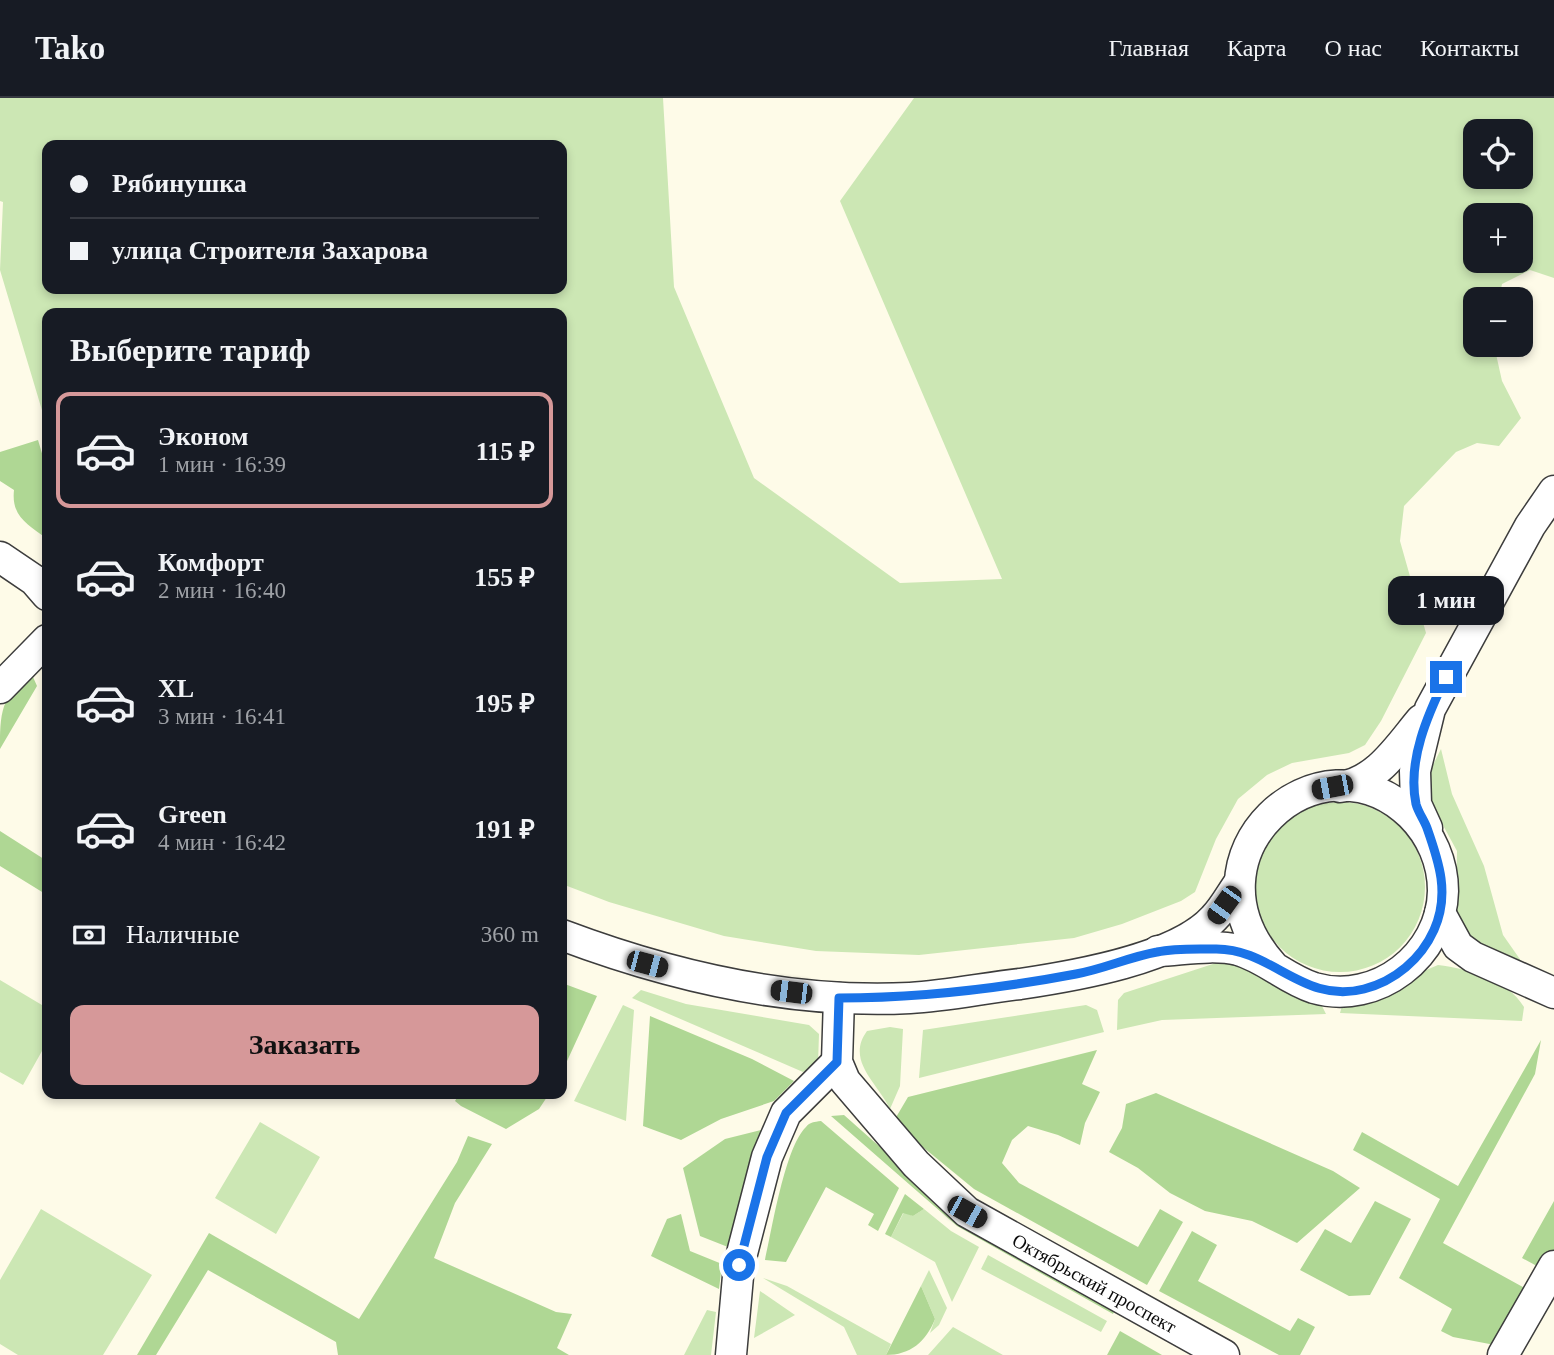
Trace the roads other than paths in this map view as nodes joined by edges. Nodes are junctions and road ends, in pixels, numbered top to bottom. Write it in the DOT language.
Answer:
graph roads {
  1 [pos="1554,491"];
  2 [pos="0,557"];
  3 [pos="42,589"];
  4 [pos="42,645"];
  5 [pos="0,688"];
  6 [pos="1430,709"];
  7 [pos="1332,787"];
  8 [pos="1430,838"];
  9 [pos="1239,883"];
  10 [pos="1440,913"];
  11 [pos="567,936"];
  12 [pos="1158,951"];
  13 [pos="1473,957"];
  14 [pos="1273,966"];
  15 [pos="1405,969"];
  16 [pos="1554,993"];
  17 [pos="839,998"];
  18 [pos="837,1062"];
  19 [pos="1554,1266"];
  20 [pos="731,1355"];
  21 [pos="1224,1355"];
  22 [pos="1503,1355"];
  1 -- 6 [label="street"];
  2 -- 3 [label="street"];
  4 -- 5 [label="street"];
  6 -- 7 [label="street"];
  6 -- 8 [label="street"];
  7 -- 8 [label="street"];
  7 -- 9 [label="street"];
  8 -- 10 [label="street"];
  9 -- 12 [label="street"];
  9 -- 14 [label="street"];
  10 -- 13 [label="street"];
  10 -- 15 [label="street"];
  11 -- 17 [label="street"];
  12 -- 14 [label="street"];
  12 -- 17 [label="street"];
  13 -- 15 [label="street"];
  13 -- 16 [label="street"];
  14 -- 15 [label="street"];
  17 -- 18 [label="street"];
  18 -- 20 [label="street"];
  18 -- 21 [label="street, Октябрьский проспект"];
  19 -- 22 [label="street"];
}
